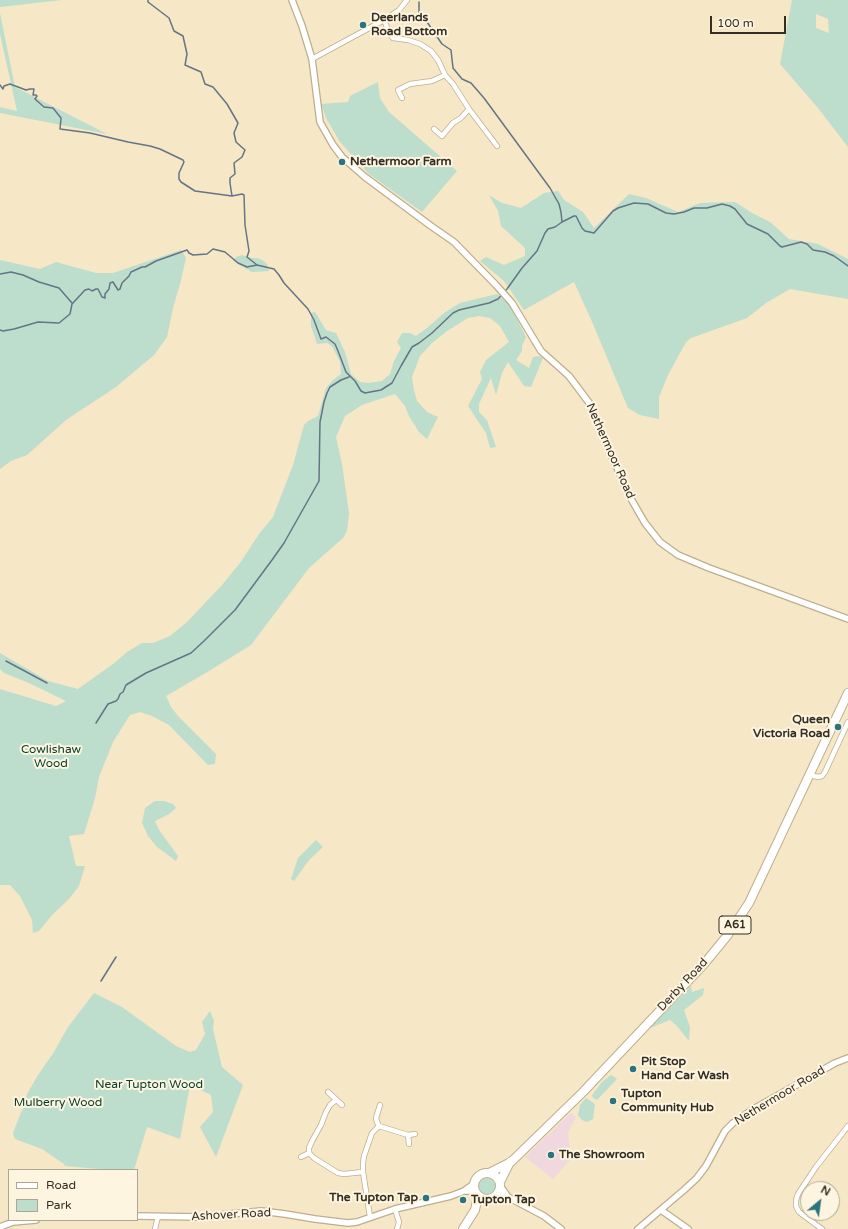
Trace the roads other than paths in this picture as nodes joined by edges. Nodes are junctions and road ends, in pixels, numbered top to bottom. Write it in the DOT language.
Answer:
graph roads {
  1 [pos="292,0"];
  2 [pos="408,0"];
  3 [pos="384,20"];
  4 [pos="312,59"];
  5 [pos="444,75"];
  6 [pos="402,98"];
  7 [pos="469,109"];
  8 [pos="434,129"];
  9 [pos="497,146"];
  10 [pos="848,619"];
  11 [pos="847,698"];
  12 [pos="848,722"];
  13 [pos="810,775"];
  14 [pos="848,1058"];
  15 [pos="328,1092"];
  16 [pos="336,1100"];
  17 [pos="380,1105"];
  18 [pos="342,1106"];
  19 [pos="379,1126"];
  20 [pos="848,1126"];
  21 [pos="415,1134"];
  22 [pos="408,1135"];
  23 [pos="409,1144"];
  24 [pos="309,1153"];
  25 [pos="301,1156"];
  26 [pos="511,1162"];
  27 [pos="363,1172"];
  28 [pos="489,1173"];
  29 [pos="500,1184"];
  30 [pos="476,1190"];
  31 [pos="508,1197"];
  32 [pos="493,1198"];
  33 [pos="395,1209"];
  34 [pos="475,1210"];
  35 [pos="661,1210"];
  36 [pos="138,1216"];
  37 [pos="158,1216"];
  38 [pos="370,1217"];
  39 [pos="24,1221"];
  40 [pos="0,1227"];
  41 [pos="155,1229"];
  42 [pos="397,1229"];
  43 [pos="464,1229"];
  44 [pos="562,1229"];
  45 [pos="638,1229"];
  46 [pos="688,1229"];
  47 [pos="822,1229"];
  1 -- 4 [label="street, Nethermoor Road"];
  2 -- 3 [label="street"];
  3 -- 4 [label="street"];
  3 -- 5 [label="street"];
  4 -- 10 [label="street, Nethermoor Road"];
  5 -- 6 [label="street"];
  5 -- 7 [label="street"];
  7 -- 8 [label="street"];
  7 -- 9 [label="street"];
  11 -- 13 [label="highway, Derby Road / A61"];
  12 -- 13 [label="street"];
  13 -- 26 [label="highway, Derby Road / A61"];
  14 -- 35 [label="street, Nethermoor Road"];
  15 -- 16 [label="street"];
  16 -- 18 [label="street"];
  16 -- 24 [label="street"];
  17 -- 19 [label="street"];
  19 -- 22 [label="street"];
  19 -- 27 [label="street"];
  20 -- 47 [label="street"];
  21 -- 22 [label="street"];
  22 -- 23 [label="street"];
  24 -- 25 [label="street"];
  24 -- 27 [label="street"];
  26 -- 28 [label="highway, Derby Road / A61"];
  26 -- 29 [label="highway, Derby Road / A61"];
  27 -- 38 [label="street"];
  28 -- 29 [label="highway"];
  28 -- 30 [label="highway"];
  29 -- 31 [label="street"];
  29 -- 32 [label="highway"];
  30 -- 32 [label="highway"];
  30 -- 33 [label="street, Ashover Road"];
  30 -- 34 [label="highway"];
  31 -- 32 [label="street"];
  31 -- 44 [label="street"];
  32 -- 34 [label="highway"];
  33 -- 38 [label="street, Ashover Road"];
  33 -- 42 [label="street"];
  34 -- 43 [label="highway"];
  35 -- 45 [label="street, Nethermoor Road"];
  35 -- 46 [label="street"];
  36 -- 37 [label="street, Ashover Road"];
  37 -- 38 [label="street, Ashover Road"];
  37 -- 41 [label="street"];
  39 -- 40 [label="street"];
}
